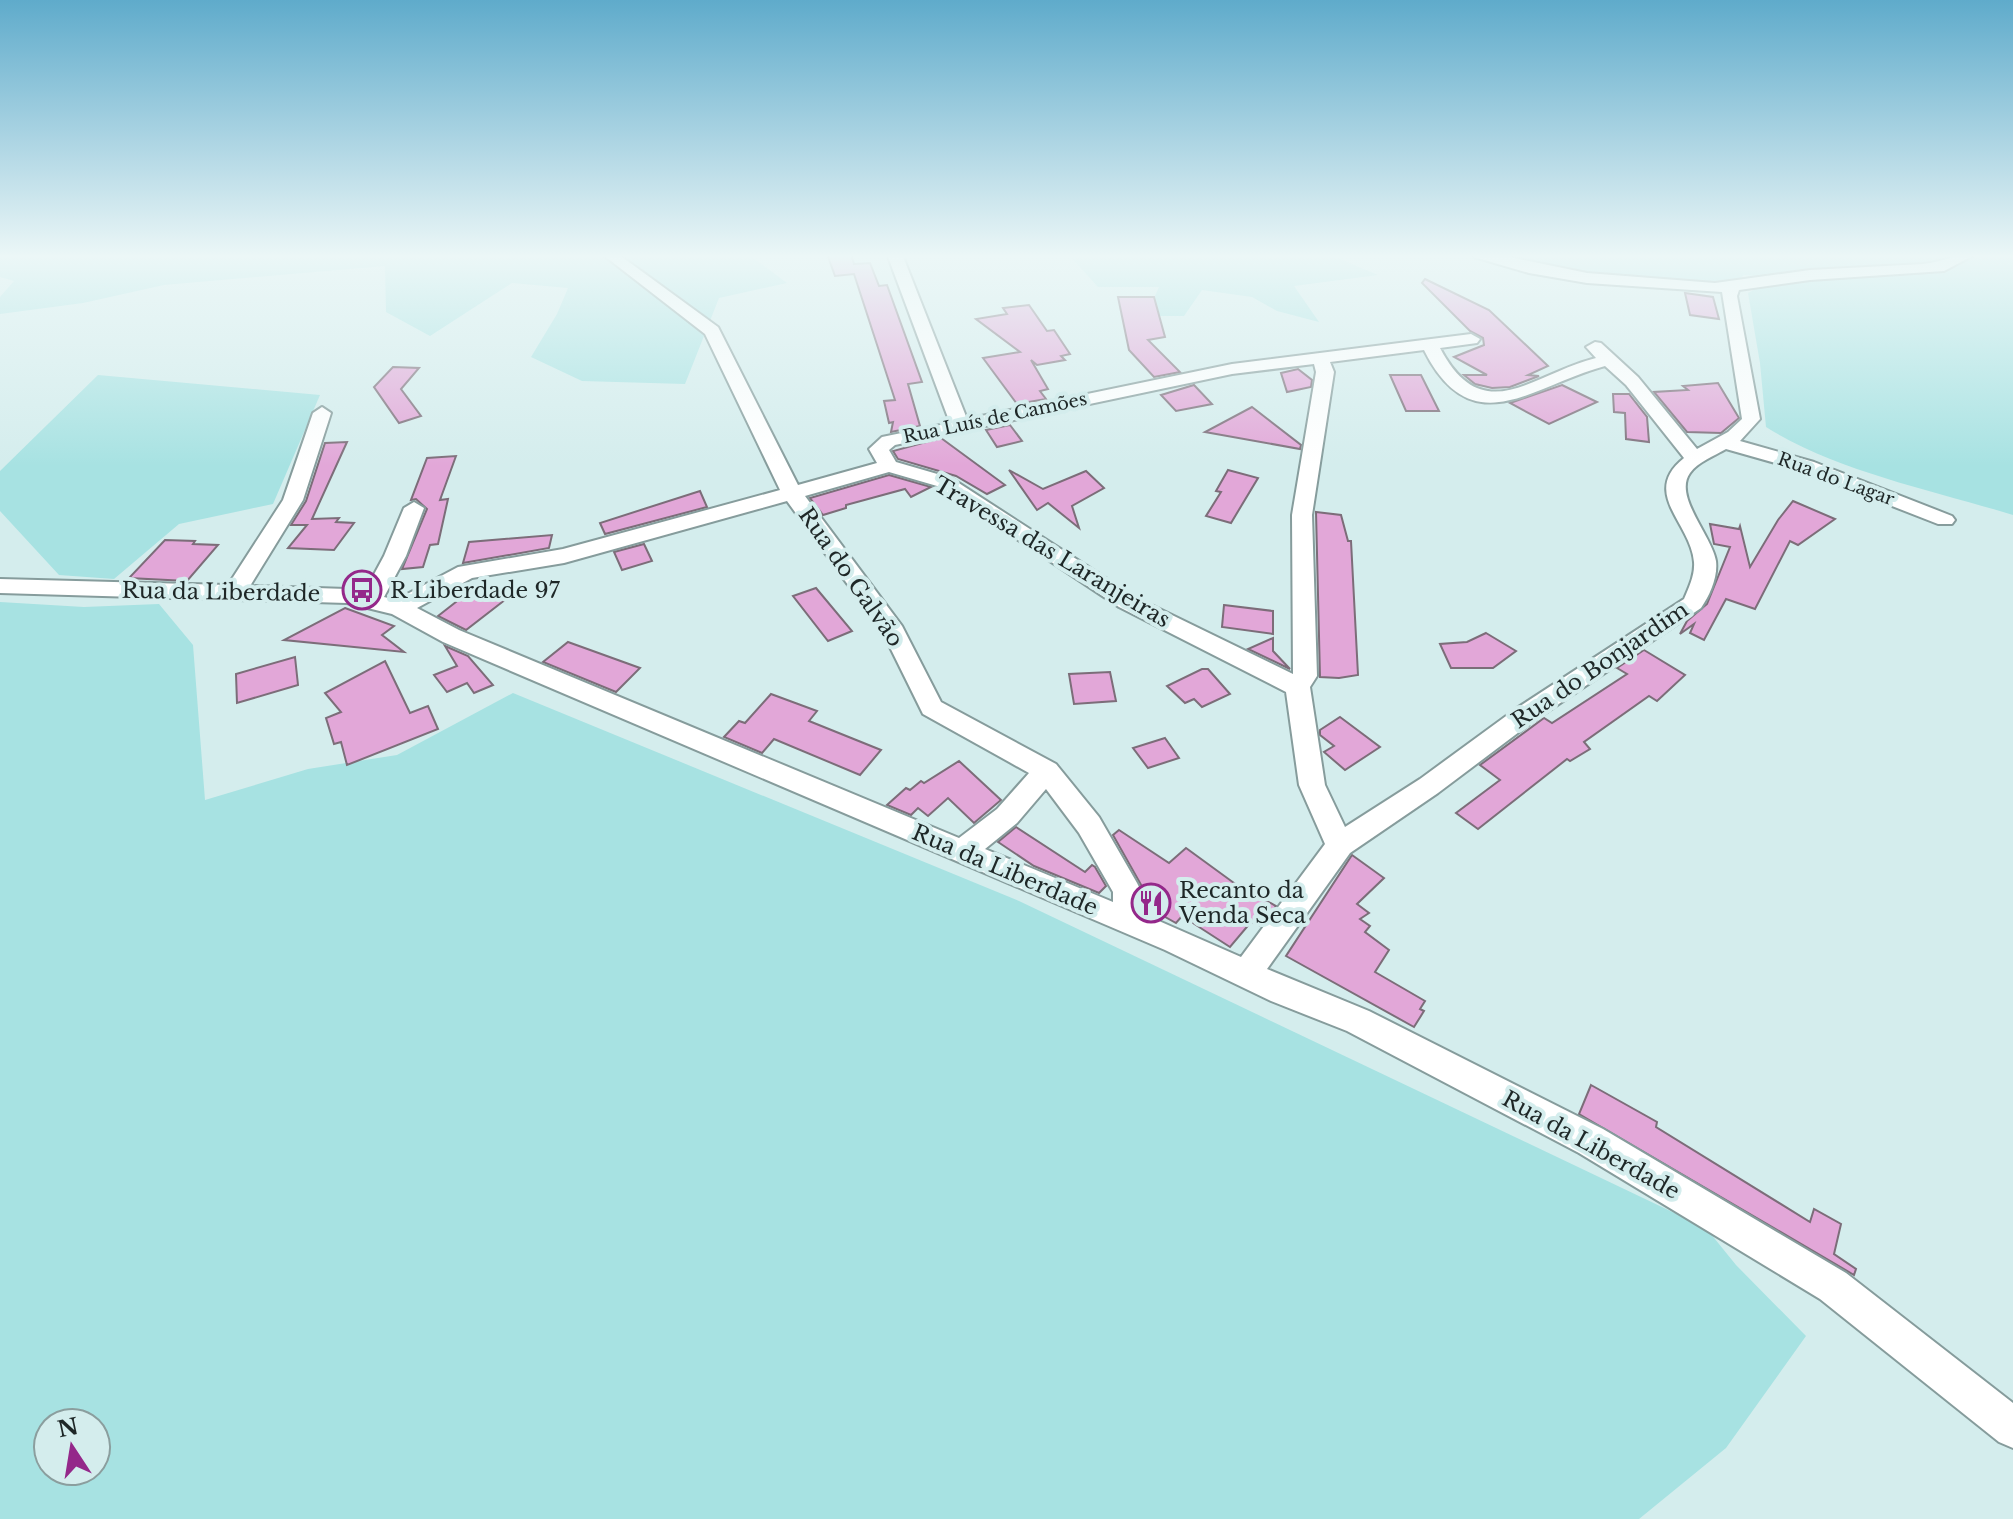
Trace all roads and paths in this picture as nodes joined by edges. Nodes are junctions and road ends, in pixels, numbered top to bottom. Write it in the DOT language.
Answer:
graph roads {
  1 [pos="704,325"];
  2 [pos="922,325"];
  3 [pos="1734,325"];
  4 [pos="1471,339"];
  5 [pos="1429,344"];
  6 [pos="1593,344"];
  7 [pos="1320,357"];
  8 [pos="1608,360"];
  9 [pos="322,413"];
  10 [pos="960,424"];
  11 [pos="1726,443"];
  12 [pos="1696,460"];
  13 [pos="889,466"];
  14 [pos="792,493"];
  15 [pos="414,508"];
  16 [pos="1945,520"];
  17 [pos="0,586"];
  18 [pos="236,591"];
  19 [pos="385,605"];
  20 [pos="1298,687"];
  21 [pos="1047,771"];
  22 [pos="1340,845"];
  23 [pos="961,852"];
  24 [pos="1129,922"];
  25 [pos="1246,974"];
  26 [pos="2013,1428"];
  1 -- 14 [label="street, Rua do Galvão"];
  2 -- 10 [label="street"];
  3 -- 11 [label="street, Rua do Bonjardim"];
  4 -- 5 [label="street, Rua Luís de Camões"];
  5 -- 7 [label="street, Rua Luís de Camões"];
  5 -- 8 [label="street"];
  6 -- 8 [label="street"];
  7 -- 10 [label="street, Rua Luís de Camões"];
  7 -- 20 [label="street"];
  8 -- 12 [label="street"];
  9 -- 18 [label="street"];
  10 -- 13 [label="street, Rua Luís de Camões"];
  11 -- 12 [label="street, Rua do Bonjardim"];
  11 -- 16 [label="street, Rua do Lagar"];
  12 -- 22 [label="street, Rua do Bonjardim"];
  13 -- 14 [label="street, Rua Luís de Camões"];
  13 -- 20 [label="street, Travessa das Laranjeiras"];
  14 -- 19 [label="street, Rua Luís de Camões"];
  14 -- 21 [label="street, Rua do Galvão"];
  15 -- 19 [label="street"];
  17 -- 18 [label="street, Rua da Liberdade"];
  18 -- 19 [label="street, Rua da Liberdade"];
  19 -- 23 [label="street, Rua da Liberdade"];
  20 -- 22 [label="street"];
  21 -- 23 [label="street"];
  21 -- 24 [label="street, Rua do Galvão"];
  22 -- 25 [label="street, Rua do Bonjardim"];
  23 -- 24 [label="street, Rua da Liberdade"];
  24 -- 25 [label="street, Rua da Liberdade"];
  25 -- 26 [label="street, Rua da Liberdade"];
}
